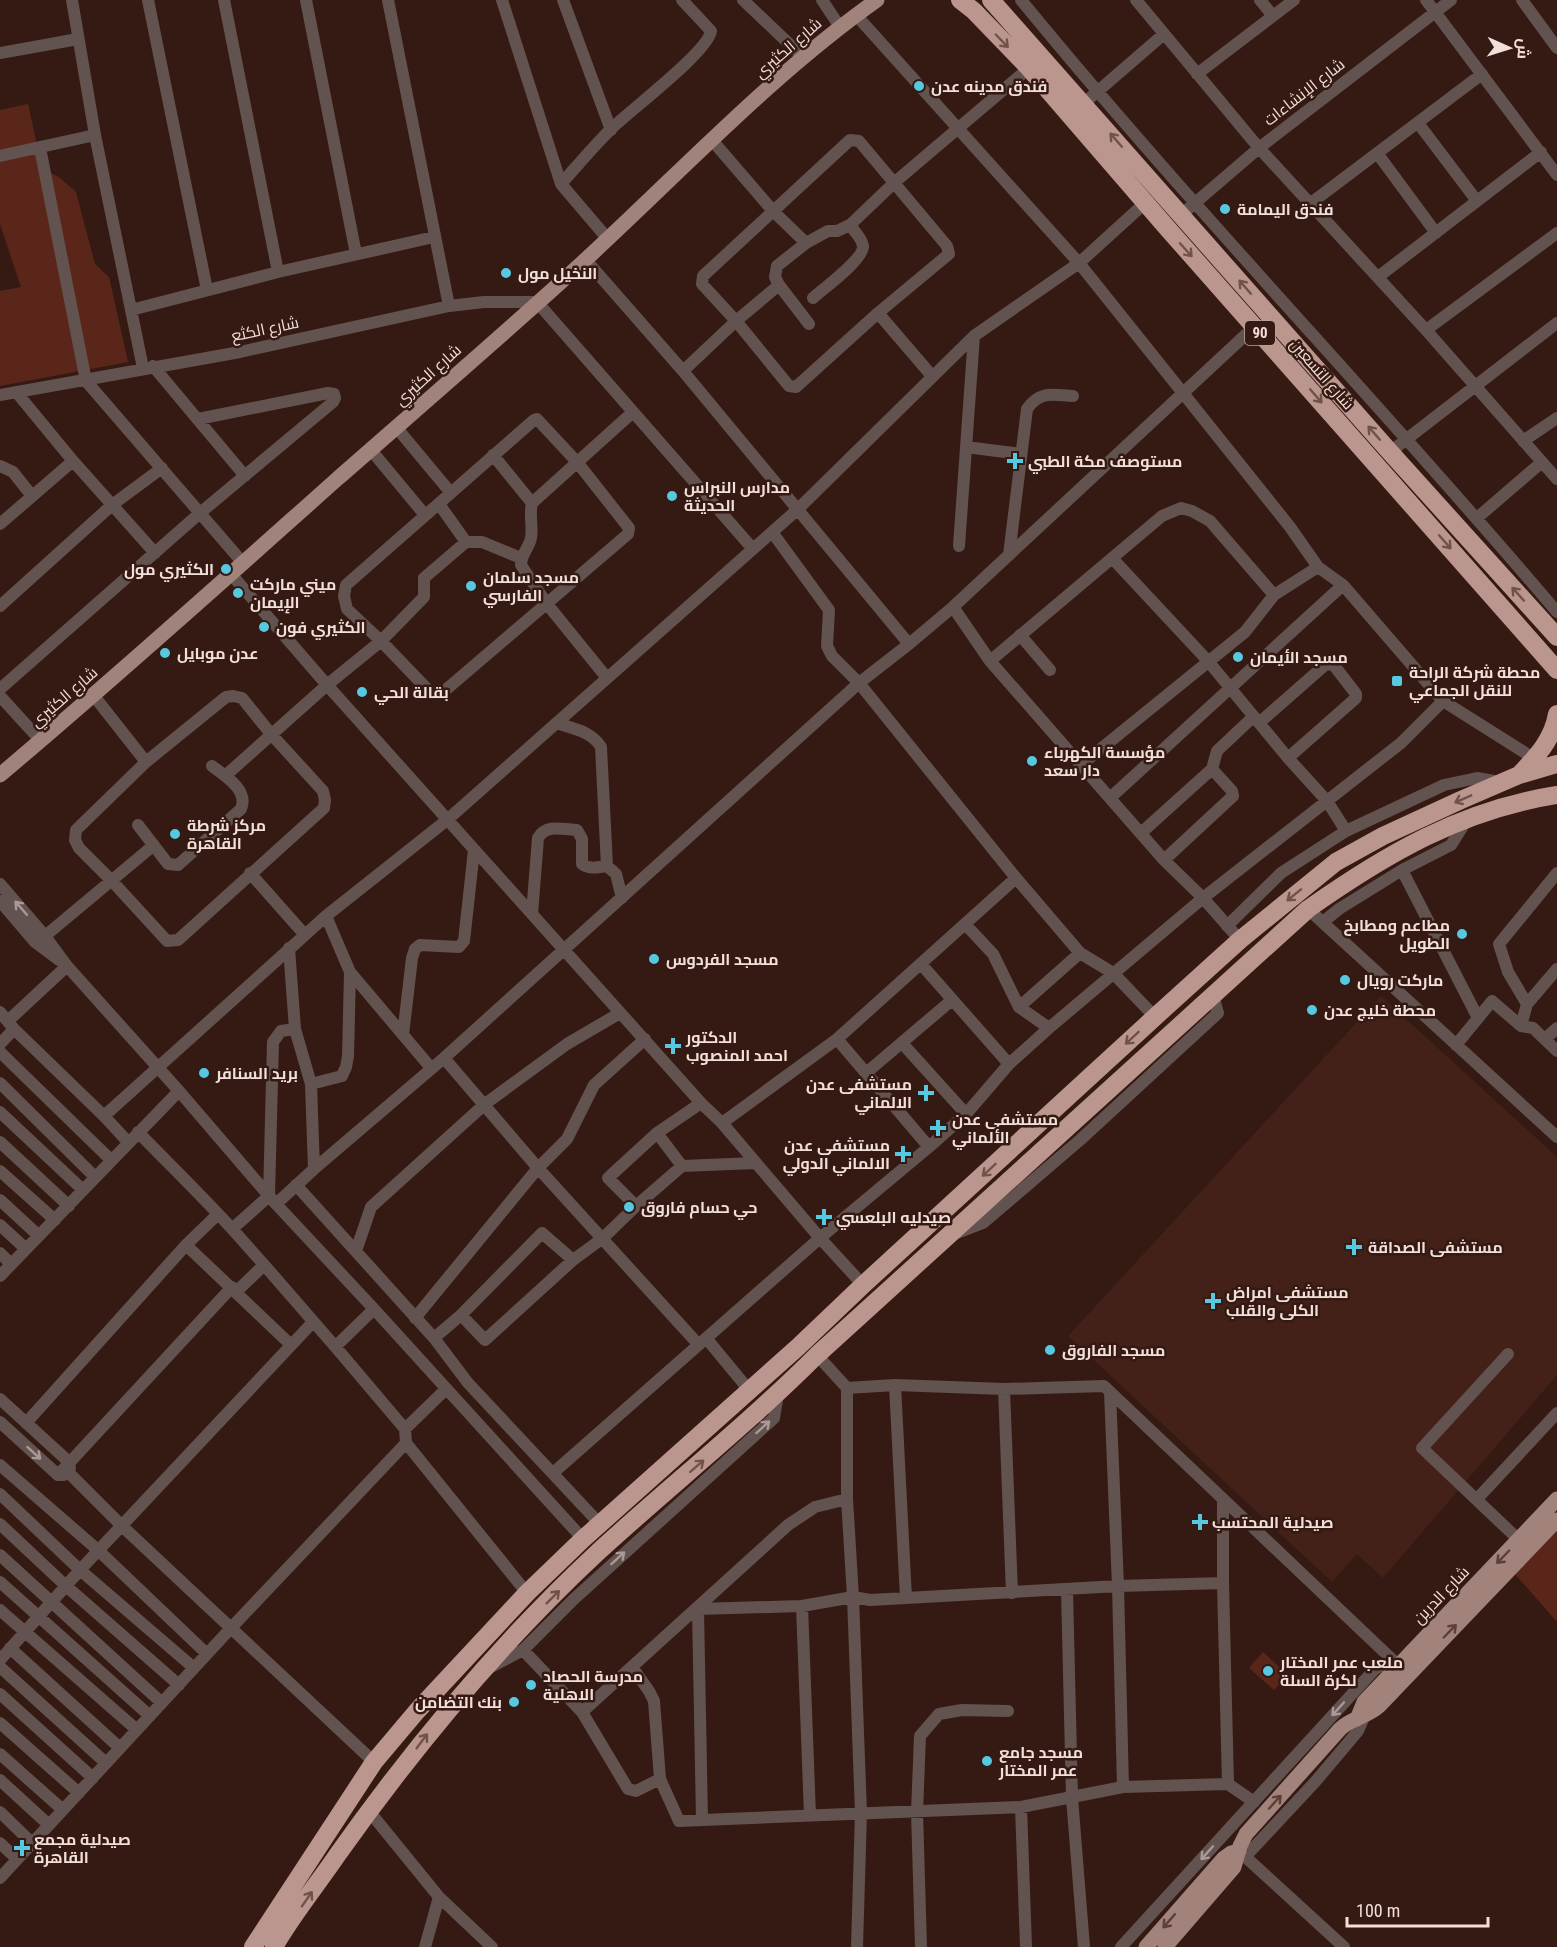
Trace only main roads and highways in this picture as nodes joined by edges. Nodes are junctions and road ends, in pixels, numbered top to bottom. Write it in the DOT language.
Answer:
graph roads {
  1 [pos="877,0"];
  2 [pos="943,0"];
  3 [pos="992,0"];
  4 [pos="967,6"];
  5 [pos="1187,209"];
  6 [pos="1168,230"];
  7 [pos="1557,637"];
  8 [pos="1556,672"];
  9 [pos="1557,714"];
  10 [pos="1557,764"];
  11 [pos="0,775"];
  12 [pos="1519,775"];
  13 [pos="1557,795"];
  14 [pos="1557,1499"];
  15 [pos="1557,1520"];
  16 [pos="1524,1545"];
  17 [pos="1242,1854"];
  18 [pos="253,1947"];
  19 [pos="274,1947"];
  20 [pos="1146,1947"];
  21 [pos="1165,1947"];
  1 -- 11 [label="main road, شارع الكثيري"];
  2 -- 4 [label="highway"];
  3 -- 5 [label="highway, شارع التسعين / 90"];
  4 -- 6 [label="highway, شارع التسعين / 90, one-way"];
  5 -- 6 [label="highway"];
  7 -- 5 [label="highway, شارع التسعين / 90, one-way"];
  6 -- 8 [label="highway, شارع التسعين / 90, one-way"];
  9 -- 12 [label="highway"];
  10 -- 12 [label="highway"];
  12 -- 18 [label="highway, one-way"];
  19 -- 13 [label="highway, one-way"];
  14 -- 16 [label="main road, شارع الدرين"];
  15 -- 16 [label="main road, شارع الدرين"];
  16 -- 17 [label="main road, شارع الدرين"];
  17 -- 20 [label="main road, شارع الدرين, one-way"];
  17 -- 21 [label="main road, شارع الدرين"];
}
